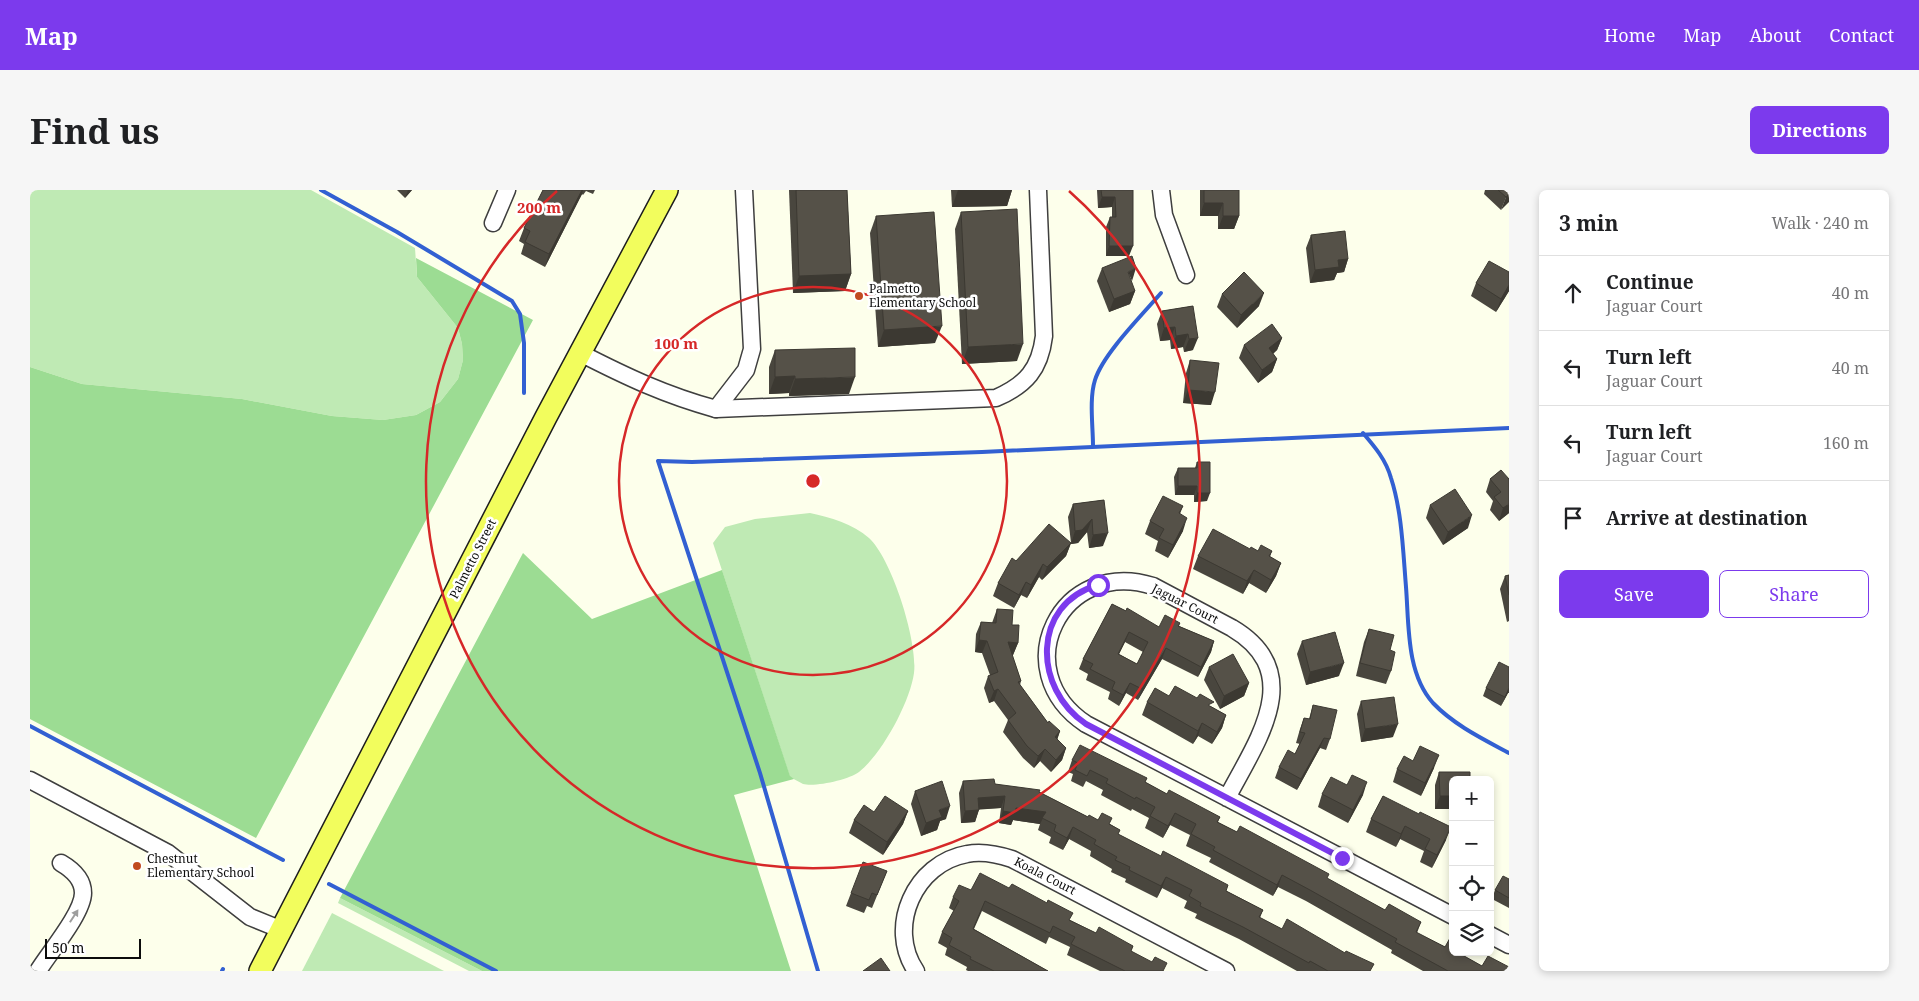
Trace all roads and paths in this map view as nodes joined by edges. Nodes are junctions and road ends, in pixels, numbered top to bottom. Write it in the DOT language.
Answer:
graph roads {
  1 [pos="507,190"];
  2 [pos="667,190"];
  3 [pos="744,190"];
  4 [pos="1038,190"];
  5 [pos="1161,190"];
  6 [pos="493,223"];
  7 [pos="1186,275"];
  8 [pos="580,354"];
  9 [pos="716,409"];
  10 [pos="31,781"];
  11 [pos="1227,798"];
  12 [pos="61,863"];
  13 [pos="1449,914"];
  14 [pos="282,930"];
  15 [pos="1494,937"];
  16 [pos="1509,945"];
  17 [pos="38,971"];
  18 [pos="260,971"];
  19 [pos="916,971"];
  20 [pos="1226,971"];
  1 -- 6 [label="street"];
  2 -- 8 [label="main road, Palmetto Street"];
  3 -- 9 [label="street"];
  4 -- 9 [label="street"];
  5 -- 7 [label="street"];
  8 -- 9 [label="street"];
  8 -- 14 [label="main road, Palmetto Street"];
  10 -- 14 [label="street"];
  11 -- 11 [label="street, Jaguar Court"];
  11 -- 13 [label="street, Jaguar Court"];
  17 -- 12 [label="street, one-way"];
  14 -- 18 [label="main road, Palmetto Street"];
  15 -- 16 [label="street"];
  19 -- 20 [label="street, Koala Court"];
}
